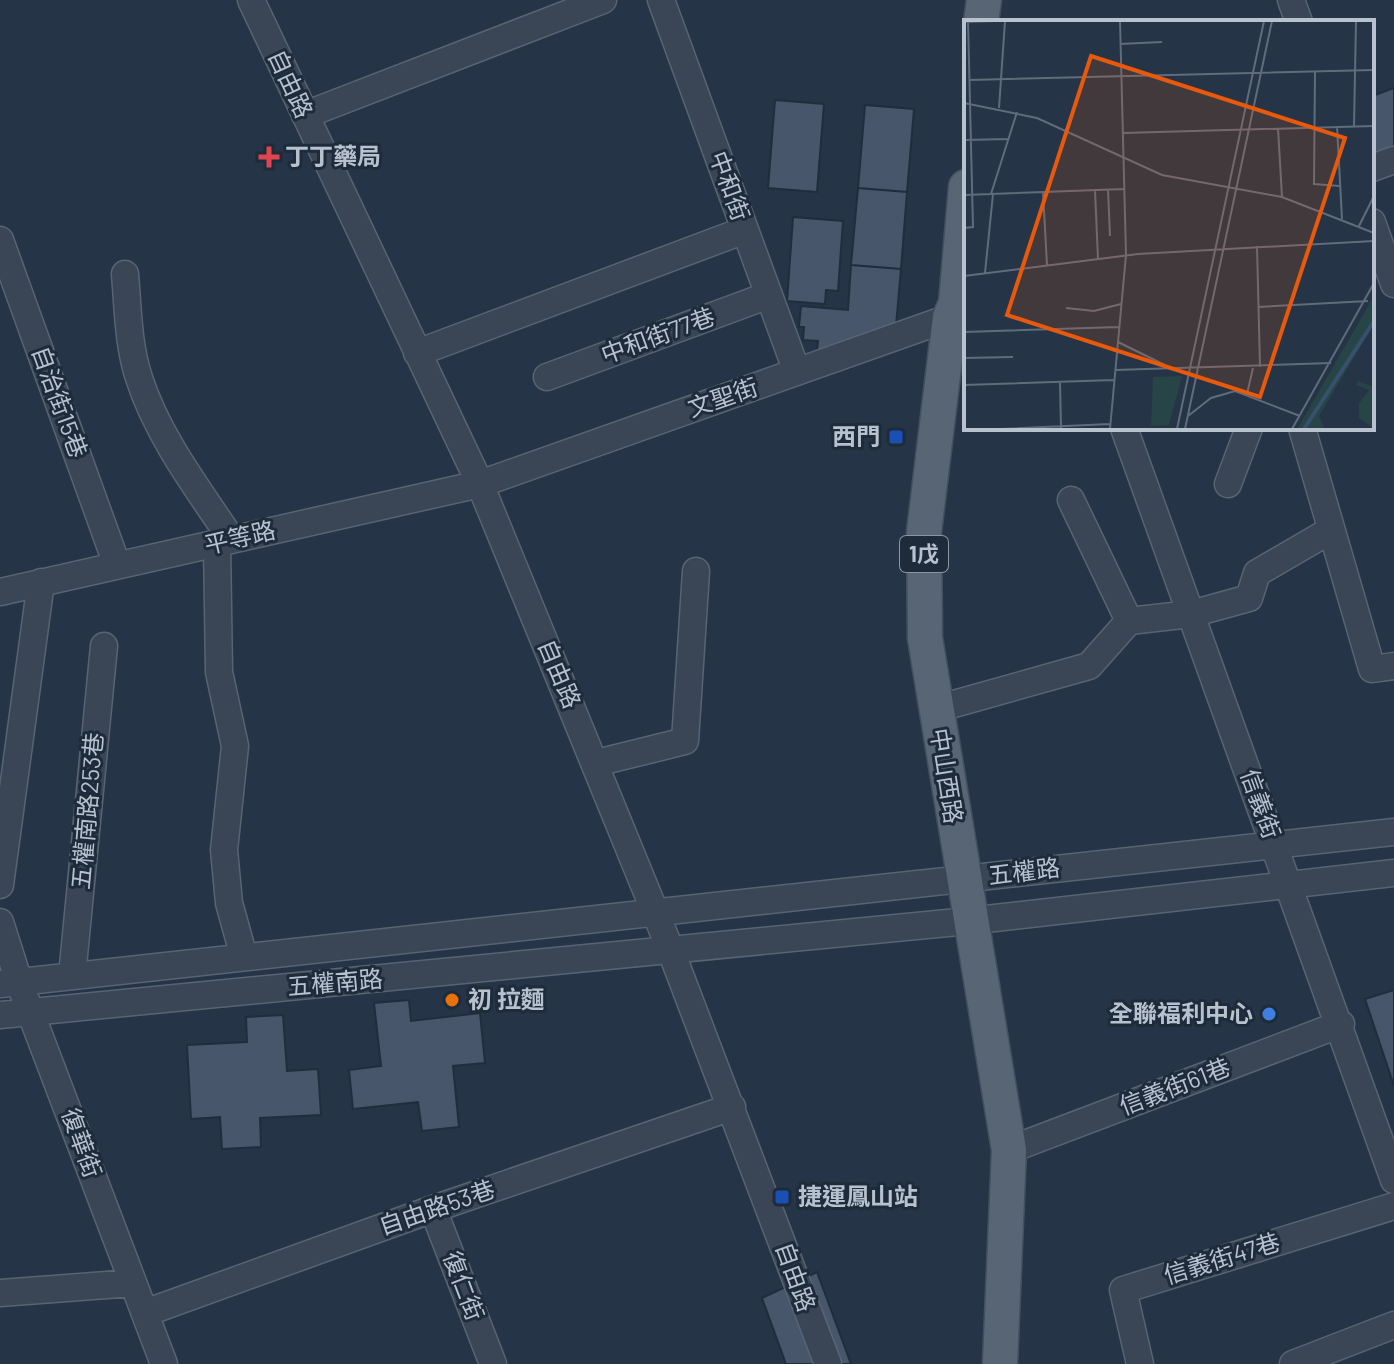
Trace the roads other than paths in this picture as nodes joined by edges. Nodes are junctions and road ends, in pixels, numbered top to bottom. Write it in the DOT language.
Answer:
graph roads {
  1 [pos="251,0"];
  2 [pos="603,0"];
  3 [pos="661,0"];
  4 [pos="984,0"];
  5 [pos="1291,0"];
  6 [pos="981,20"];
  7 [pos="1298,20"];
  8 [pos="305,115"];
  9 [pos="1394,160"];
  10 [pos="1374,167"];
  11 [pos="964,210"];
  12 [pos="1374,228"];
  13 [pos="745,230"];
  14 [pos="0,240"];
  15 [pos="125,274"];
  16 [pos="1394,284"];
  17 [pos="769,295"];
  18 [pos="958,315"];
  19 [pos="417,353"];
  20 [pos="797,372"];
  21 [pos="547,377"];
  22 [pos="1125,430"];
  23 [pos="1248,430"];
  24 [pos="1303,430"];
  25 [pos="480,484"];
  26 [pos="1228,484"];
  27 [pos="1071,500"];
  28 [pos="1331,530"];
  29 [pos="225,541"];
  30 [pos="117,565"];
  31 [pos="696,571"];
  32 [pos="41,582"];
  33 [pos="0,592"];
  34 [pos="1191,614"];
  35 [pos="1129,621"];
  36 [pos="104,646"];
  37 [pos="1394,666"];
  38 [pos="936,709"];
  39 [pos="596,763"];
  40 [pos="1394,832"];
  41 [pos="1274,844"];
  42 [pos="1394,873"];
  43 [pos="963,879"];
  44 [pos="1290,884"];
  45 [pos="0,885"];
  46 [pos="654,912"];
  47 [pos="968,921"];
  48 [pos="0,922"];
  49 [pos="671,951"];
  50 [pos="244,957"];
  51 [pos="72,976"];
  52 [pos="9,983"];
  53 [pos="32,1012"];
  54 [pos="0,1015"];
  55 [pos="1341,1024"];
  56 [pos="732,1107"];
  57 [pos="1009,1150"];
  58 [pos="1394,1180"];
  59 [pos="1394,1206"];
  60 [pos="433,1209"];
  61 [pos="133,1283"];
  62 [pos="0,1293"];
  63 [pos="145,1313"];
  64 [pos="1394,1325"];
  65 [pos="164,1364"];
  66 [pos="493,1364"];
  67 [pos="828,1364"];
  68 [pos="1000,1364"];
  69 [pos="1140,1364"];
  70 [pos="1293,1364"];
  1 -- 8 [label="street, 自由路"];
  2 -- 8 [label="street"];
  3 -- 13 [label="street, 中和街"];
  4 -- 6 [label="main road"];
  5 -- 7 [label="street"];
  8 -- 19 [label="street, 自由路"];
  9 -- 10 [label="street"];
  11 -- 18 [label="main road, 中山西路 / 1戊"];
  12 -- 16 [label="street"];
  13 -- 17 [label="street, 中和街"];
  13 -- 19 [label="street"];
  14 -- 30 [label="street, 自治街15巷"];
  15 -- 29 [label="street"];
  17 -- 20 [label="street, 中和街"];
  17 -- 21 [label="street, 中和街77巷"];
  18 -- 20 [label="street, 文聖街"];
  18 -- 38 [label="main road, 中山西路 / 1戊"];
  19 -- 25 [label="street, 自由路"];
  20 -- 25 [label="street, 文聖街"];
  22 -- 34 [label="street, 信義街"];
  23 -- 26 [label="street"];
  24 -- 28 [label="street"];
  25 -- 29 [label="street, 平等路"];
  25 -- 39 [label="street, 自由路"];
  27 -- 35 [label="street"];
  28 -- 34 [label="street"];
  28 -- 37 [label="street"];
  29 -- 30 [label="street, 平等路"];
  29 -- 50 [label="street"];
  30 -- 32 [label="street, 平等路"];
  31 -- 39 [label="street"];
  32 -- 33 [label="street, 平等路"];
  32 -- 45 [label="street"];
  34 -- 35 [label="street"];
  34 -- 41 [label="street, 信義街"];
  35 -- 38 [label="street"];
  36 -- 51 [label="street, 五權南路253巷"];
  38 -- 43 [label="main road, 中山西路 / 1戊"];
  39 -- 46 [label="street, 自由路"];
  40 -- 41 [label="street, 五權路"];
  41 -- 43 [label="street, 五權路"];
  41 -- 44 [label="street, 信義街"];
  42 -- 44 [label="street, 五權路"];
  43 -- 46 [label="street, 五權路"];
  43 -- 47 [label="main road, 中山西路 / 1戊"];
  44 -- 47 [label="street, 五權路"];
  44 -- 55 [label="street, 信義街"];
  46 -- 49 [label="street, 自由路"];
  46 -- 50 [label="street, 五權南路"];
  47 -- 49 [label="street, 五權路"];
  47 -- 57 [label="main road, 中山西路 / 1戊"];
  48 -- 52 [label="street, 復華街"];
  49 -- 53 [label="street, 五權南路"];
  49 -- 56 [label="street, 自由路"];
  50 -- 51 [label="street, 五權南路"];
  51 -- 52 [label="street, 五權南路"];
  52 -- 53 [label="street, 復華街"];
  53 -- 54 [label="street, 五權南路"];
  53 -- 61 [label="street, 復華街"];
  55 -- 57 [label="street, 信義街61巷"];
  55 -- 58 [label="street, 信義街"];
  56 -- 60 [label="street, 自由路53巷"];
  56 -- 67 [label="street, 自由路"];
  57 -- 68 [label="main road, 中山西路 / 1戊"];
  59 -- 69 [label="street, 信義街47巷"];
  60 -- 63 [label="street, 自由路53巷"];
  60 -- 66 [label="street, 復仁街"];
  61 -- 62 [label="street"];
  61 -- 63 [label="street, 復華街"];
  63 -- 65 [label="street, 復華街"];
  64 -- 70 [label="street"];
}
